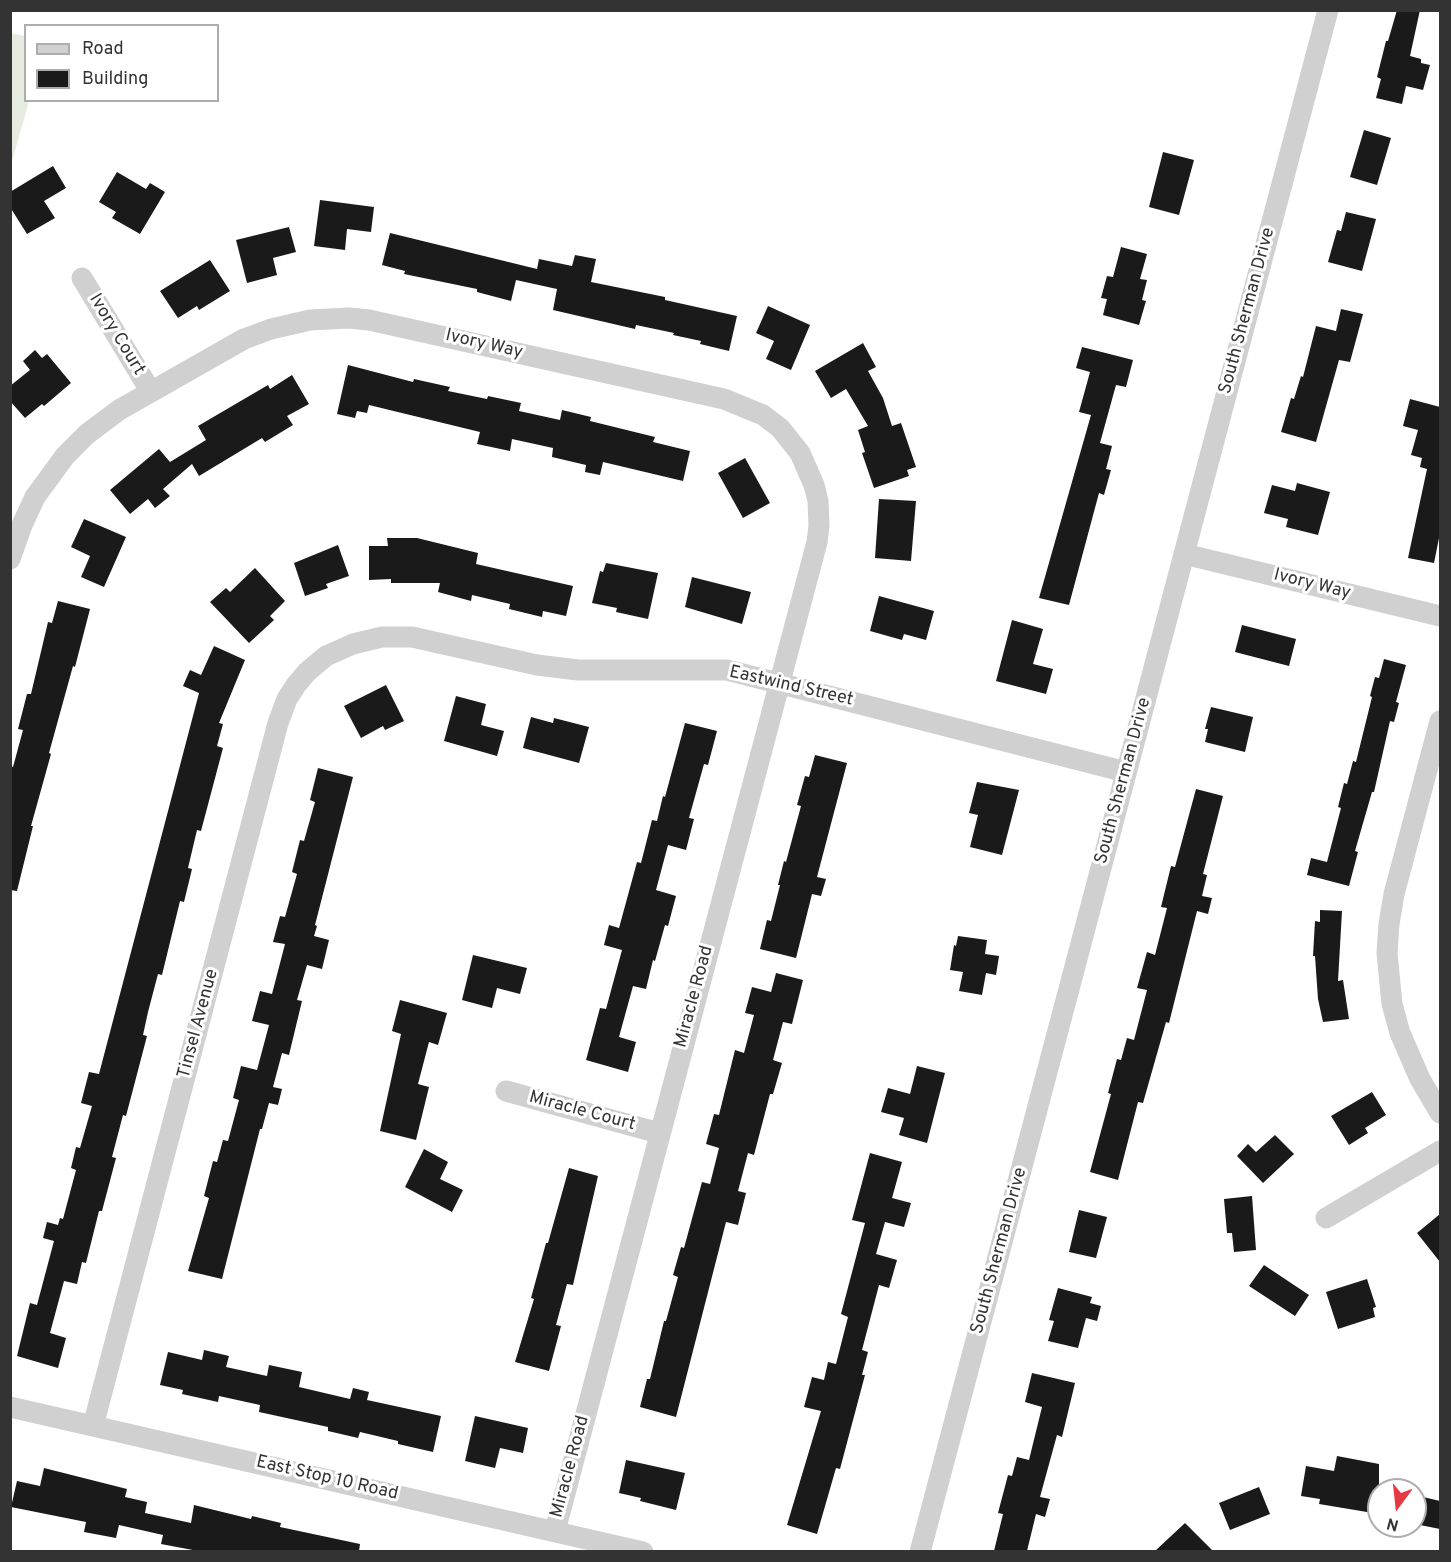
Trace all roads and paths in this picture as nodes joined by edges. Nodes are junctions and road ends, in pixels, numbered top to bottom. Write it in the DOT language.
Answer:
graph roads {
  1 [pos="1328,10"];
  2 [pos="82,278"];
  3 [pos="151,392"];
  4 [pos="805,463"];
  5 [pos="1184,554"];
  6 [pos="10,559"];
  7 [pos="1440,616"];
  8 [pos="344,647"];
  9 [pos="779,683"];
  10 [pos="1440,721"];
  11 [pos="1126,772"];
  12 [pos="506,1091"];
  13 [pos="1440,1113"];
  14 [pos="659,1133"];
  15 [pos="1440,1151"];
  16 [pos="1326,1218"];
  17 [pos="10,1407"];
  18 [pos="93,1426"];
  19 [pos="555,1530"];
  20 [pos="643,1551"];
  21 [pos="920,1551"];
  1 -- 5 [label="street, South Sherman Drive"];
  2 -- 3 [label="street, Ivory Court"];
  3 -- 4 [label="street, Ivory Way"];
  3 -- 6 [label="street, Ivory Way"];
  4 -- 9 [label="street, Miracle Road"];
  5 -- 7 [label="street, Ivory Way"];
  5 -- 11 [label="street, South Sherman Drive"];
  8 -- 9 [label="street, Eastwind Street"];
  8 -- 18 [label="street, Tinsel Avenue"];
  9 -- 11 [label="street, Eastwind Street"];
  9 -- 14 [label="street, Miracle Road"];
  10 -- 13 [label="street"];
  11 -- 21 [label="street, South Sherman Drive"];
  12 -- 14 [label="street, Miracle Court"];
  14 -- 19 [label="street, Miracle Road"];
  15 -- 16 [label="street"];
  17 -- 18 [label="street, East Stop 10 Road"];
  18 -- 19 [label="street, East Stop 10 Road"];
  19 -- 20 [label="street, East Stop 10 Road"];
}
